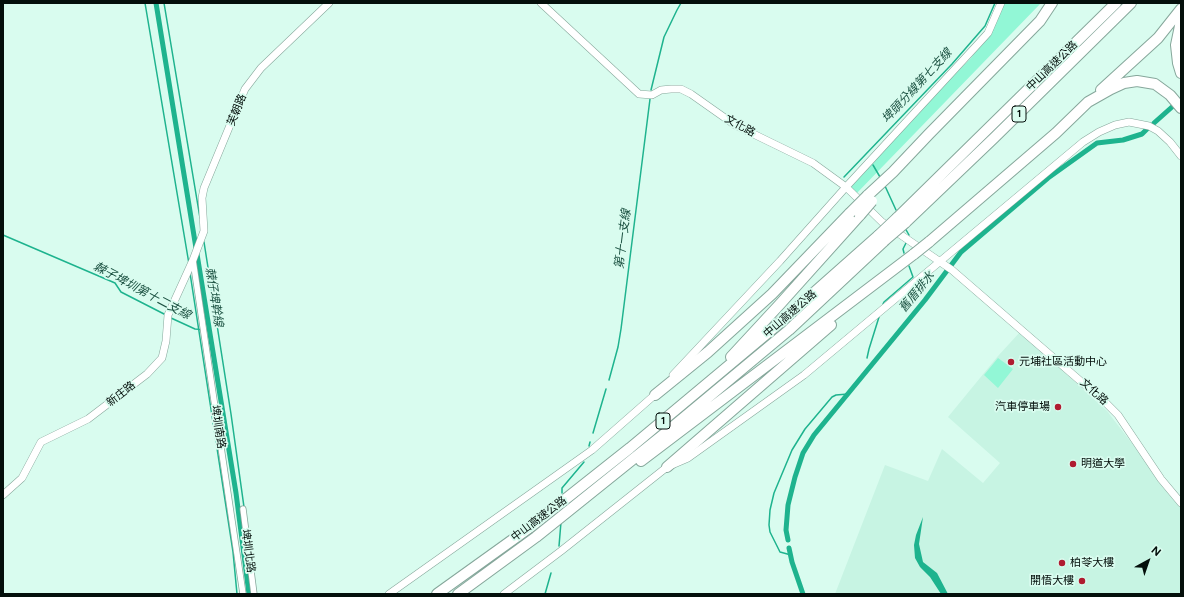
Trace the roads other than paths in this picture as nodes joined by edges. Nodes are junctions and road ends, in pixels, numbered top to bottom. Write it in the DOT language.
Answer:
graph roads {
  1 [pos="329,3"];
  2 [pos="541,3"];
  3 [pos="1001,3"];
  4 [pos="1052,3"];
  5 [pos="1059,3"];
  6 [pos="1116,3"];
  7 [pos="1131,3"];
  8 [pos="1181,9"];
  9 [pos="1040,21"];
  10 [pos="1181,21"];
  11 [pos="1181,73"];
  12 [pos="1088,102"];
  13 [pos="1181,108"];
  14 [pos="1181,156"];
  15 [pos="846,187"];
  16 [pos="869,198"];
  17 [pos="901,221"];
  18 [pos="882,238"];
  19 [pos="193,260"];
  20 [pos="942,262"];
  21 [pos="889,274"];
  22 [pos="655,395"];
  23 [pos="630,448"];
  24 [pos="667,467"];
  25 [pos="3,495"];
  26 [pos="1181,503"];
  27 [pos="243,509"];
  28 [pos="536,537"];
  29 [pos="243,594"];
  30 [pos="254,594"];
  31 [pos="389,594"];
  32 [pos="438,594"];
  33 [pos="458,594"];
  34 [pos="504,594"];
  1 -- 19 [label="street, 芙朝路"];
  2 -- 15 [label="street, 文化路"];
  3 -- 15 [label="street"];
  4 -- 9 [label="highway"];
  5 -- 9 [label="highway"];
  6 -- 17 [label="highway, 中山高速公路 / 1"];
  7 -- 17 [label="highway, 中山高速公路 / 1"];
  8 -- 12 [label="highway"];
  9 -- 16 [label="highway"];
  10 -- 11 [label="highway"];
  12 -- 13 [label="highway"];
  12 -- 21 [label="highway, bridge"];
  14 -- 20 [label="street"];
  15 -- 20 [label="street, 文化路"];
  15 -- 22 [label="street"];
  16 -- 22 [label="highway, bridge"];
  16 -- 23 [label="highway, bridge"];
  17 -- 18 [label="highway, 中山高速公路 / 1, bridge"];
  18 -- 23 [label="highway, 中山高速公路 / 1"];
  18 -- 28 [label="highway, 中山高速公路 / 1"];
  19 -- 25 [label="street, 新庄路"];
  19 -- 29 [label="street, 埤圳南路"];
  20 -- 24 [label="street"];
  20 -- 26 [label="street, 文化路"];
  21 -- 24 [label="highway"];
  21 -- 28 [label="highway"];
  22 -- 31 [label="street"];
  23 -- 32 [label="highway, 中山高速公路 / 1"];
  24 -- 34 [label="street"];
  27 -- 30 [label="street, 埤圳北路"];
  28 -- 33 [label="highway, 中山高速公路 / 1"];
}
